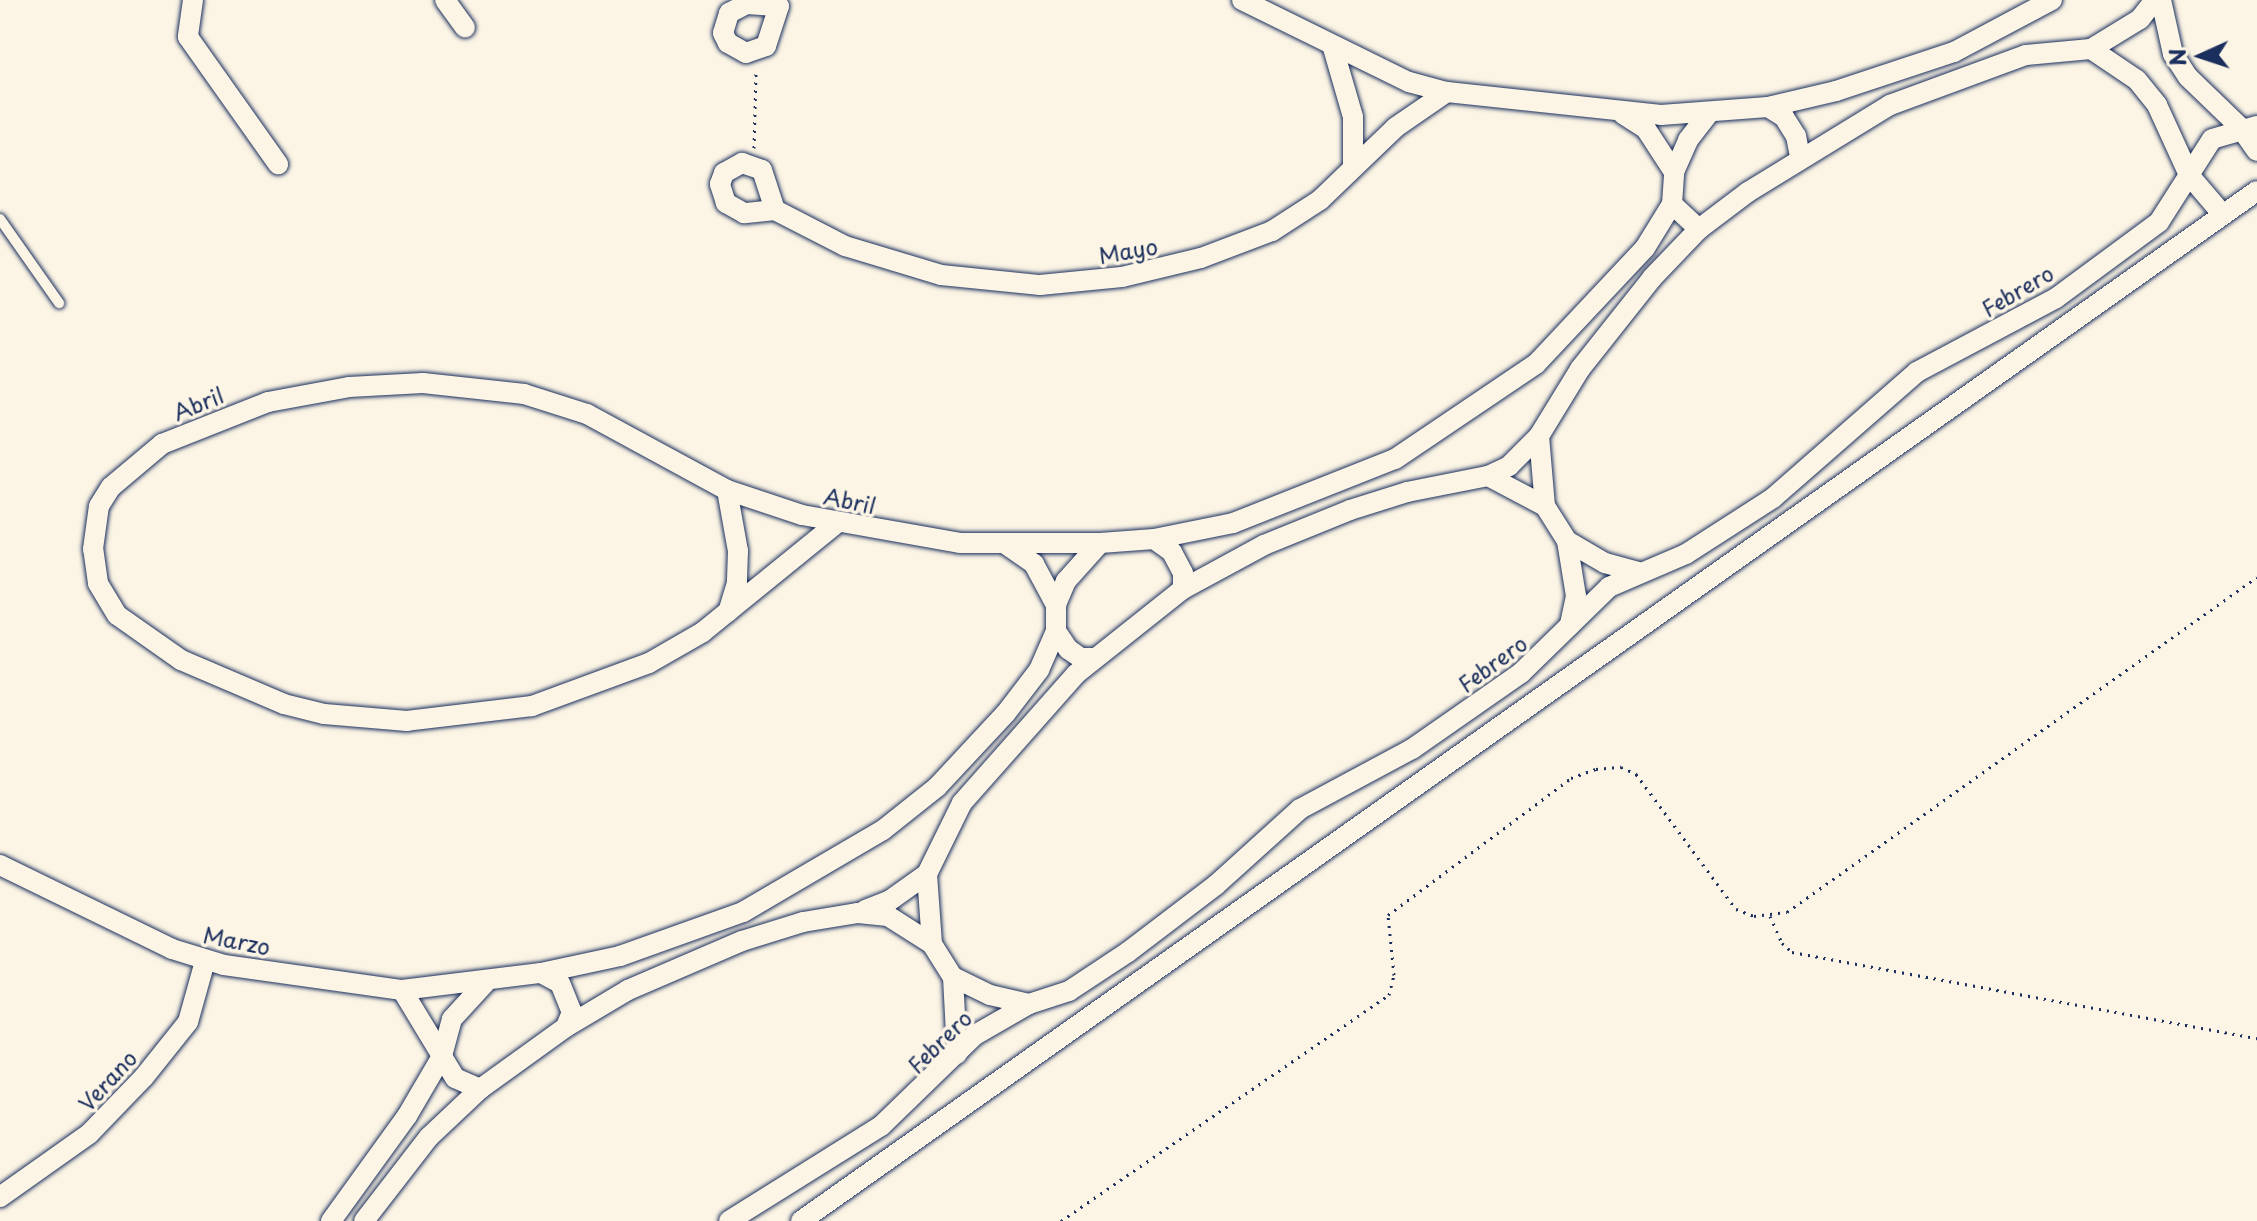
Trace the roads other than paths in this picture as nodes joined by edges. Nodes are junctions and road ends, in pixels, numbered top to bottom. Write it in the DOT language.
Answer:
graph roads {
  1 [pos="193,0"];
  2 [pos="445,0"];
  3 [pos="1242,0"];
  4 [pos="2052,0"];
  5 [pos="2158,0"];
  6 [pos="784,3"];
  7 [pos="2013,25"];
  8 [pos="465,28"];
  9 [pos="1333,48"];
  10 [pos="2091,49"];
  11 [pos="2026,55"];
  12 [pos="1447,92"];
  13 [pos="1768,107"];
  14 [pos="1709,113"];
  15 [pos="1623,114"];
  16 [pos="2249,126"];
  17 [pos="2257,151"];
  18 [pos="1800,156"];
  19 [pos="278,164"];
  20 [pos="1353,167"];
  21 [pos="1674,172"];
  22 [pos="2189,175"];
  23 [pos="2257,191"];
  24 [pos="1672,204"];
  25 [pos="775,210"];
  26 [pos="2223,215"];
  27 [pos="0,219"];
  28 [pos="1699,229"];
  29 [pos="59,303"];
  30 [pos="1553,348"];
  31 [pos="1580,369"];
  32 [pos="1539,436"];
  33 [pos="1395,459"];
  34 [pos="1488,476"];
  35 [pos="727,490"];
  36 [pos="1407,492"];
  37 [pos="1545,506"];
  38 [pos="837,523"];
  39 [pos="1154,539"];
  40 [pos="1567,541"];
  41 [pos="1100,543"];
  42 [pos="1007,545"];
  43 [pos="1639,572"];
  44 [pos="1183,589"];
  45 [pos="1056,605"];
  46 [pos="728,612"];
  47 [pos="1570,625"];
  48 [pos="1056,631"];
  49 [pos="1095,658"];
  50 [pos="937,787"];
  51 [pos="962,803"];
  52 [pos="3,874"];
  53 [pos="927,874"];
  54 [pos="778,895"];
  55 [pos="858,913"];
  56 [pos="792,926"];
  57 [pos="932,944"];
  58 [pos="205,961"];
  59 [pos="541,973"];
  60 [pos="953,977"];
  61 [pos="485,983"];
  62 [pos="402,990"];
  63 [pos="1029,1004"];
  64 [pos="566,1027"];
  65 [pos="957,1054"];
  66 [pos="442,1056"];
  67 [pos="480,1089"];
  68 [pos="0,1197"];
  69 [pos="331,1221"];
  70 [pos="364,1221"];
  71 [pos="729,1221"];
  72 [pos="801,1221"];
  1 -- 19 [label="street"];
  2 -- 8 [label="street"];
  3 -- 9 [label="street"];
  4 -- 7 [label="street"];
  5 -- 10 [label="street"];
  5 -- 16 [label="street"];
  6 -- 6 [label="street"];
  7 -- 11 [label="street"];
  7 -- 13 [label="street"];
  9 -- 12 [label="street"];
  9 -- 20 [label="street"];
  10 -- 11 [label="street"];
  10 -- 22 [label="street"];
  11 -- 18 [label="street"];
  12 -- 15 [label="street"];
  12 -- 20 [label="street, Mayo"];
  13 -- 14 [label="street"];
  13 -- 18 [label="street"];
  14 -- 15 [label="street"];
  14 -- 21 [label="street"];
  15 -- 21 [label="street"];
  16 -- 17 [label="street"];
  16 -- 22 [label="street, Febrero"];
  18 -- 28 [label="street"];
  20 -- 25 [label="street, Mayo"];
  21 -- 24 [label="street"];
  22 -- 26 [label="street"];
  22 -- 43 [label="street, Febrero"];
  23 -- 26 [label="street"];
  24 -- 28 [label="street"];
  24 -- 30 [label="street, Abril"];
  25 -- 25 [label="street"];
  26 -- 72 [label="street"];
  27 -- 29 [label="lane"];
  28 -- 31 [label="street"];
  30 -- 31 [label="street"];
  30 -- 33 [label="street, Abril"];
  31 -- 32 [label="street"];
  32 -- 34 [label="street"];
  32 -- 37 [label="street"];
  33 -- 36 [label="street"];
  33 -- 39 [label="street, Abril"];
  34 -- 36 [label="street"];
  34 -- 37 [label="street"];
  35 -- 38 [label="street, Abril"];
  35 -- 46 [label="street"];
  35 -- 46 [label="street, Abril"];
  36 -- 44 [label="street"];
  37 -- 40 [label="street"];
  38 -- 42 [label="street, Abril"];
  38 -- 46 [label="street, Abril"];
  39 -- 41 [label="street, Abril"];
  39 -- 44 [label="street"];
  40 -- 43 [label="street"];
  40 -- 47 [label="street"];
  41 -- 42 [label="street, Abril"];
  41 -- 45 [label="street"];
  42 -- 45 [label="street"];
  43 -- 47 [label="street, Febrero"];
  44 -- 49 [label="street"];
  45 -- 48 [label="street"];
  47 -- 63 [label="street, Febrero"];
  48 -- 49 [label="street"];
  48 -- 50 [label="street, Marzo"];
  49 -- 51 [label="street"];
  50 -- 51 [label="street"];
  50 -- 54 [label="street, Marzo"];
  51 -- 53 [label="street"];
  52 -- 58 [label="street, Marzo"];
  53 -- 55 [label="street"];
  53 -- 57 [label="street"];
  54 -- 56 [label="street"];
  54 -- 59 [label="street, Marzo"];
  55 -- 56 [label="street"];
  55 -- 57 [label="street"];
  56 -- 64 [label="street"];
  57 -- 60 [label="street"];
  58 -- 62 [label="street, Marzo"];
  58 -- 68 [label="street, Verano"];
  59 -- 61 [label="street, Marzo"];
  59 -- 64 [label="street"];
  60 -- 63 [label="street"];
  60 -- 65 [label="street"];
  61 -- 62 [label="street, Marzo"];
  61 -- 66 [label="street"];
  62 -- 66 [label="street"];
  63 -- 65 [label="street, Febrero"];
  64 -- 67 [label="street"];
  65 -- 71 [label="street, Febrero"];
  66 -- 67 [label="street"];
  66 -- 69 [label="street"];
  67 -- 70 [label="street"];
}
